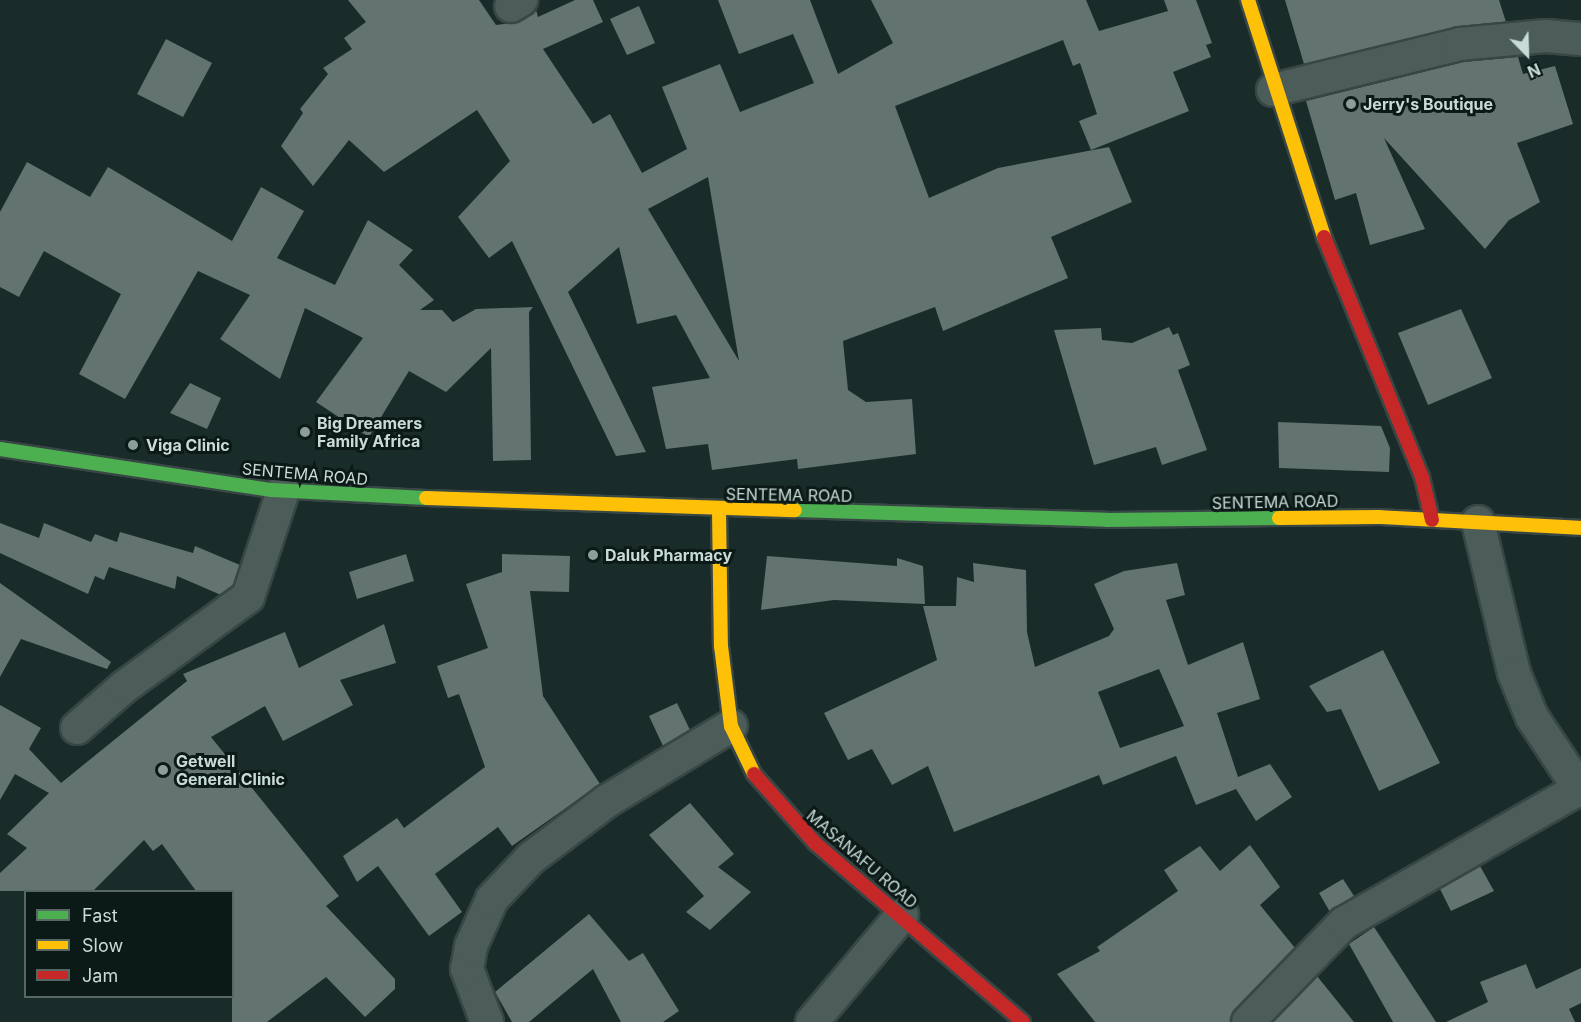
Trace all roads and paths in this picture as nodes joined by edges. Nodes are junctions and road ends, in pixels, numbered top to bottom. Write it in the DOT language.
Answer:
graph roads {
  1 [pos="1248,0"];
  2 [pos="1581,39"];
  3 [pos="1273,90"];
  4 [pos="0,449"];
  5 [pos="283,491"];
  6 [pos="719,510"];
  7 [pos="1432,520"];
  8 [pos="1478,522"];
  9 [pos="1581,528"];
  10 [pos="731,726"];
  11 [pos="77,728"];
  12 [pos="1580,790"];
  13 [pos="902,915"];
  14 [pos="487,1022"];
  15 [pos="812,1022"];
  16 [pos="1023,1022"];
  17 [pos="1248,1022"];
  1 -- 3 [label="main road"];
  2 -- 3 [label="street"];
  3 -- 7 [label="main road"];
  4 -- 5 [label="main road, SENTEMA ROAD"];
  5 -- 6 [label="main road, SENTEMA ROAD"];
  5 -- 11 [label="street"];
  6 -- 7 [label="main road, SENTEMA ROAD"];
  6 -- 10 [label="main road, MASANAFU ROAD"];
  7 -- 8 [label="main road, SENTEMA ROAD"];
  8 -- 9 [label="main road, SENTEMA ROAD"];
  8 -- 12 [label="street"];
  10 -- 13 [label="main road, MASANAFU ROAD"];
  10 -- 14 [label="street"];
  12 -- 17 [label="street"];
  13 -- 15 [label="street"];
  13 -- 16 [label="main road, MASANAFU ROAD"];
}
